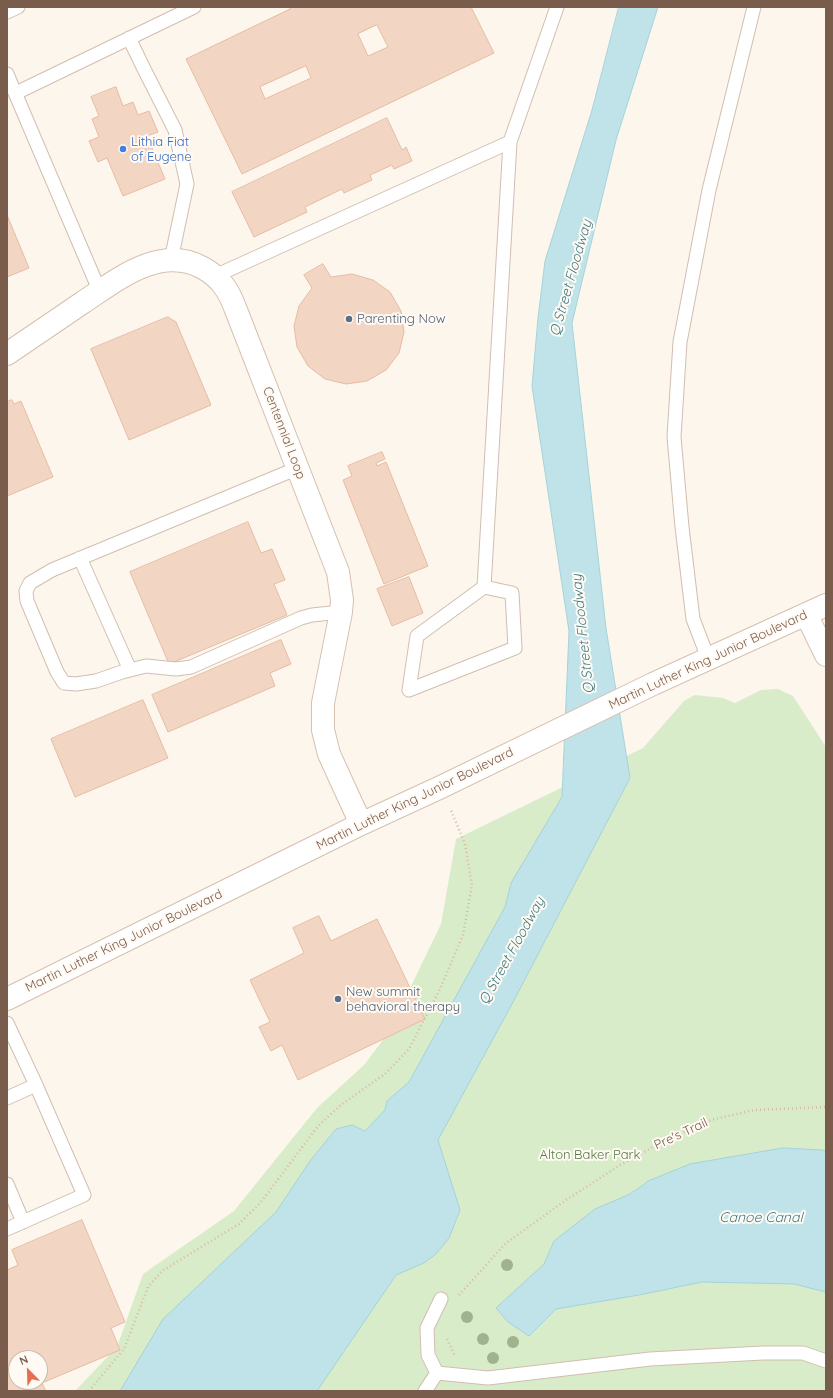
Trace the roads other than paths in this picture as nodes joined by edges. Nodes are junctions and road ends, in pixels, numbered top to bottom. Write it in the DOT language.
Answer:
graph roads {
  1 [pos="18,7"];
  2 [pos="194,7"];
  3 [pos="557,7"];
  4 [pos="754,7"];
  5 [pos="7,12"];
  6 [pos="129,38"];
  7 [pos="7,74"];
  8 [pos="16,94"];
  9 [pos="510,142"];
  10 [pos="171,260"];
  11 [pos="215,276"];
  12 [pos="100,292"];
  13 [pos="7,354"];
  14 [pos="298,468"];
  15 [pos="80,558"];
  16 [pos="484,587"];
  17 [pos="826,605"];
  18 [pos="341,612"];
  19 [pos="806,614"];
  20 [pos="826,655"];
  21 [pos="708,658"];
  22 [pos="130,670"];
  23 [pos="361,824"];
  24 [pos="7,999"];
  25 [pos="7,1023"];
  26 [pos="36,1085"];
  27 [pos="7,1098"];
  28 [pos="7,1184"];
  29 [pos="23,1222"];
  30 [pos="7,1229"];
  31 [pos="441,1299"];
  32 [pos="826,1361"];
  33 [pos="437,1373"];
  34 [pos="425,1391"];
  1 -- 5 [label="lane"];
  2 -- 6 [label="lane"];
  3 -- 9 [label="lane"];
  4 -- 21 [label="lane"];
  6 -- 8 [label="lane"];
  6 -- 10 [label="lane"];
  7 -- 8 [label="lane"];
  8 -- 12 [label="lane"];
  9 -- 11 [label="lane"];
  9 -- 16 [label="lane"];
  10 -- 11 [label="main road, Centennial Loop"];
  10 -- 12 [label="main road, Centennial Loop"];
  11 -- 14 [label="main road, Centennial Loop"];
  12 -- 13 [label="main road, Centennial Loop"];
  14 -- 15 [label="lane"];
  14 -- 18 [label="main road, Centennial Loop"];
  15 -- 22 [label="lane"];
  15 -- 22 [label="lane"];
  16 -- 16 [label="lane"];
  17 -- 19 [label="main road, Martin Luther King Junior Boulevard"];
  18 -- 22 [label="lane"];
  18 -- 23 [label="main road, Centennial Loop"];
  19 -- 20 [label="main road"];
  19 -- 21 [label="main road, Martin Luther King Junior Boulevard"];
  21 -- 23 [label="main road, Martin Luther King Junior Boulevard"];
  23 -- 24 [label="main road, Martin Luther King Junior Boulevard"];
  25 -- 26 [label="lane"];
  26 -- 27 [label="lane"];
  26 -- 29 [label="lane"];
  28 -- 29 [label="lane"];
  29 -- 30 [label="lane"];
  31 -- 33 [label="lane"];
  32 -- 33 [label="lane"];
  33 -- 34 [label="lane"];
}
